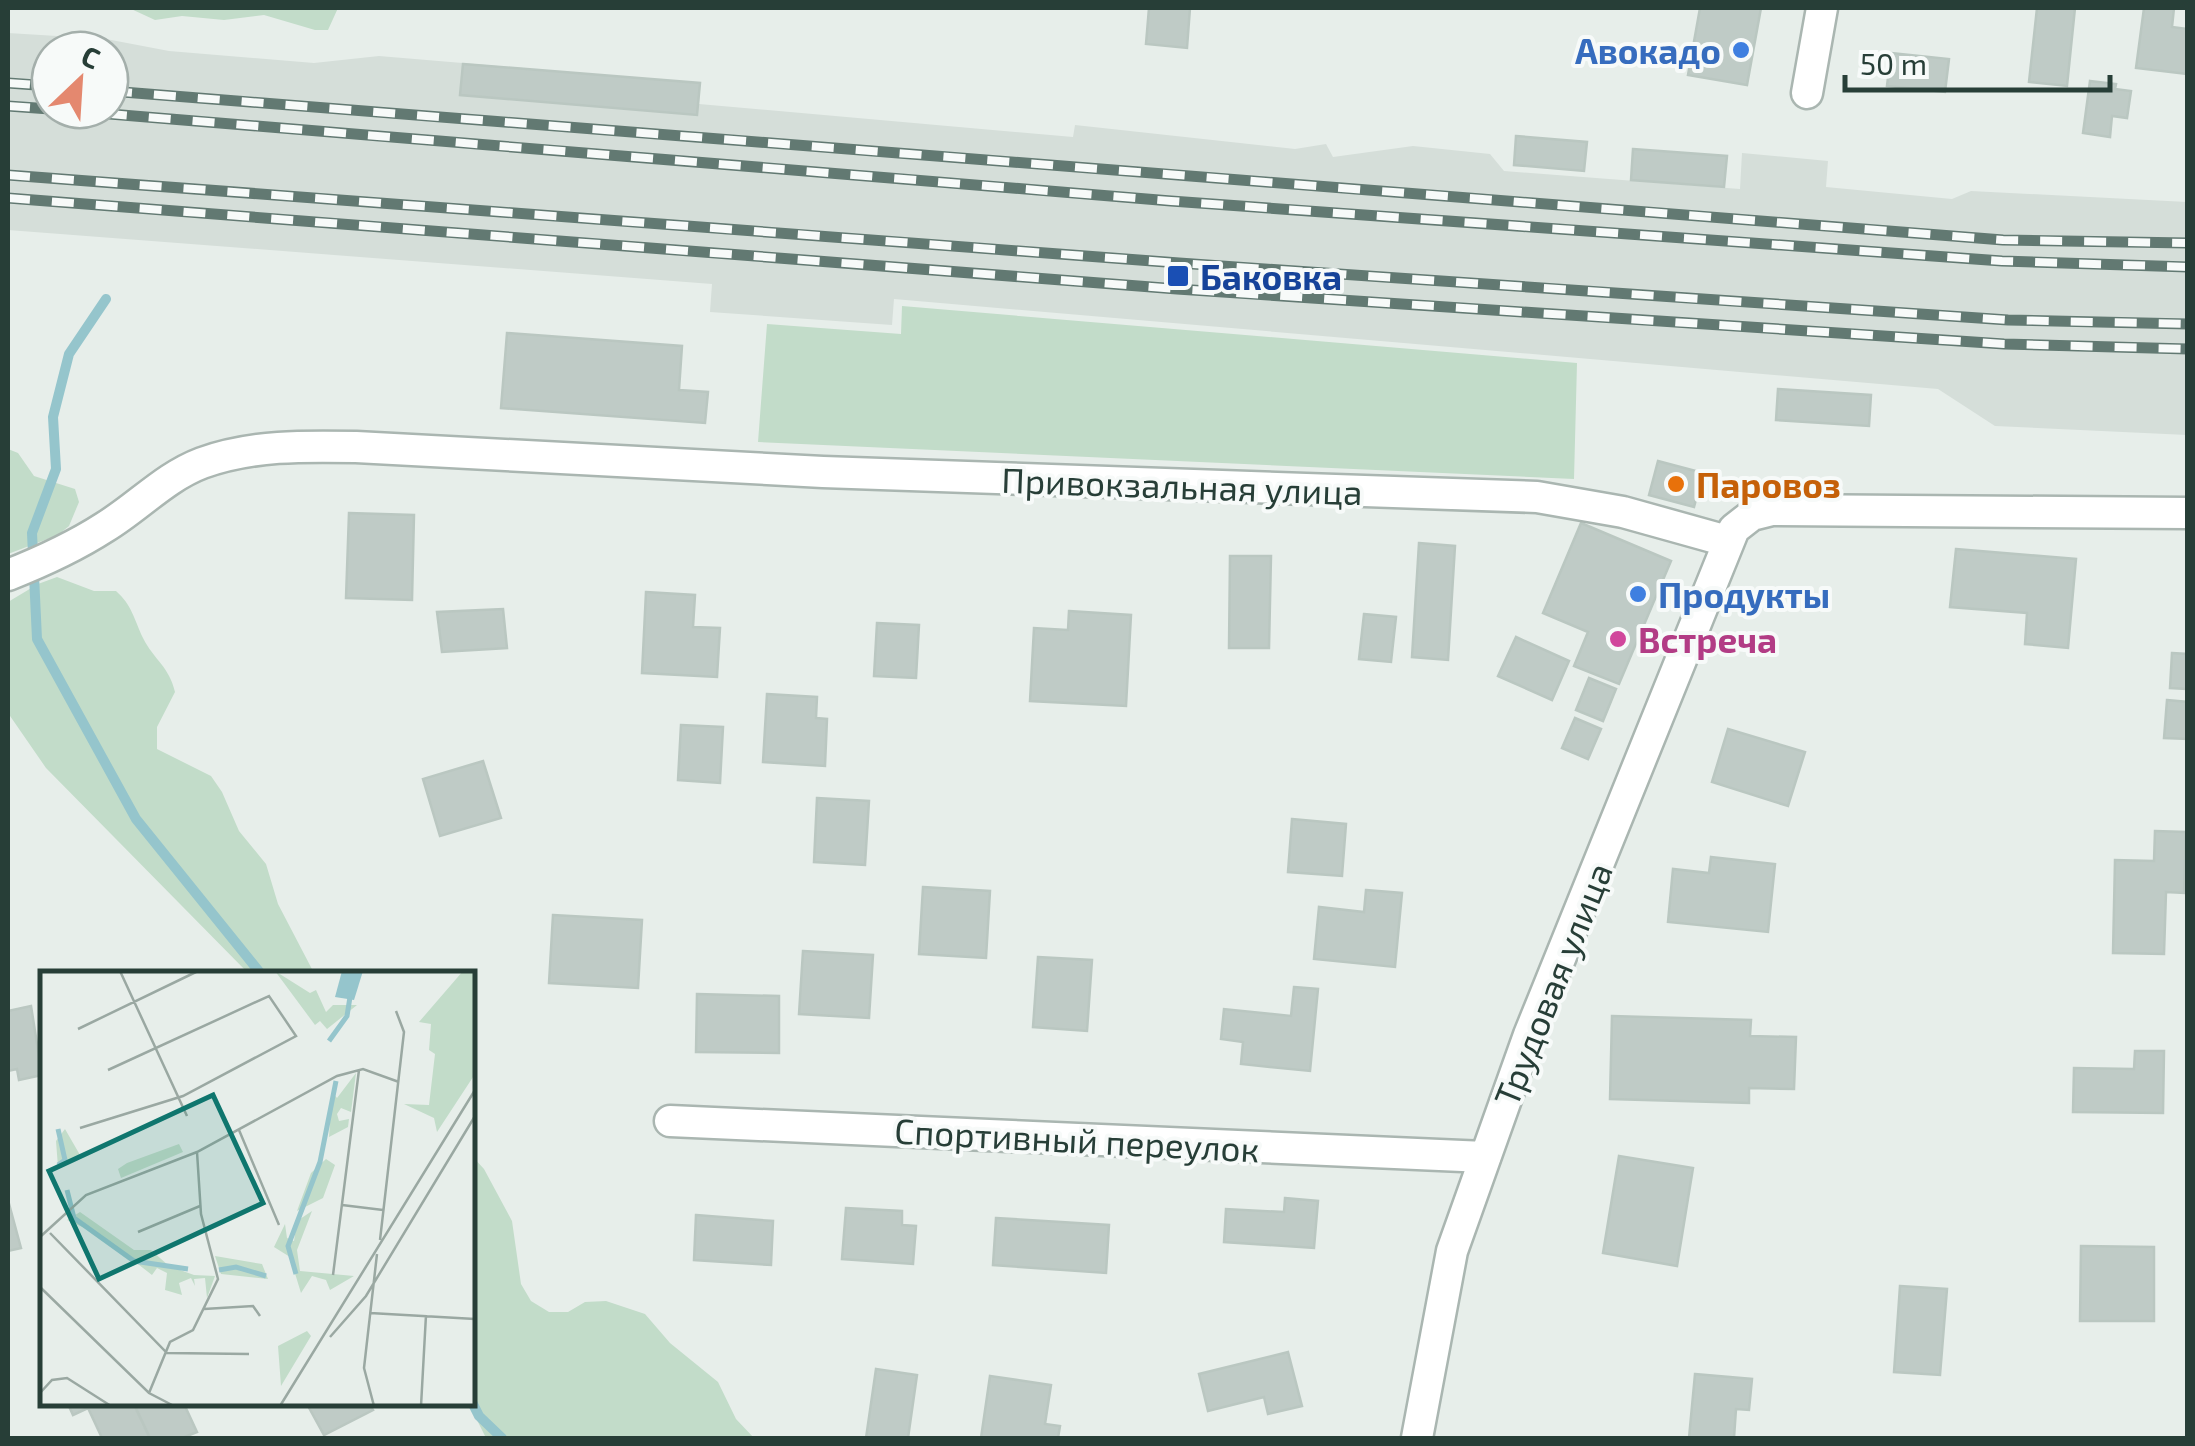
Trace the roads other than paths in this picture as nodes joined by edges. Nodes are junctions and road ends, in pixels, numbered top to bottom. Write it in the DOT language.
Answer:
graph roads {
  1 [pos="1822,8"];
  2 [pos="1807,94"];
  3 [pos="2188,513"];
  4 [pos="1726,541"];
  5 [pos="8,575"];
  6 [pos="670,1121"];
  7 [pos="1485,1156"];
  8 [pos="1417,1438"];
  1 -- 2 [label="street"];
  3 -- 4 [label="street"];
  4 -- 5 [label="street, Привокзальная улица"];
  4 -- 7 [label="street, Трудовая улица"];
  6 -- 7 [label="street, Спортивный переулок"];
  7 -- 8 [label="street, Трудовая улица"];
}
